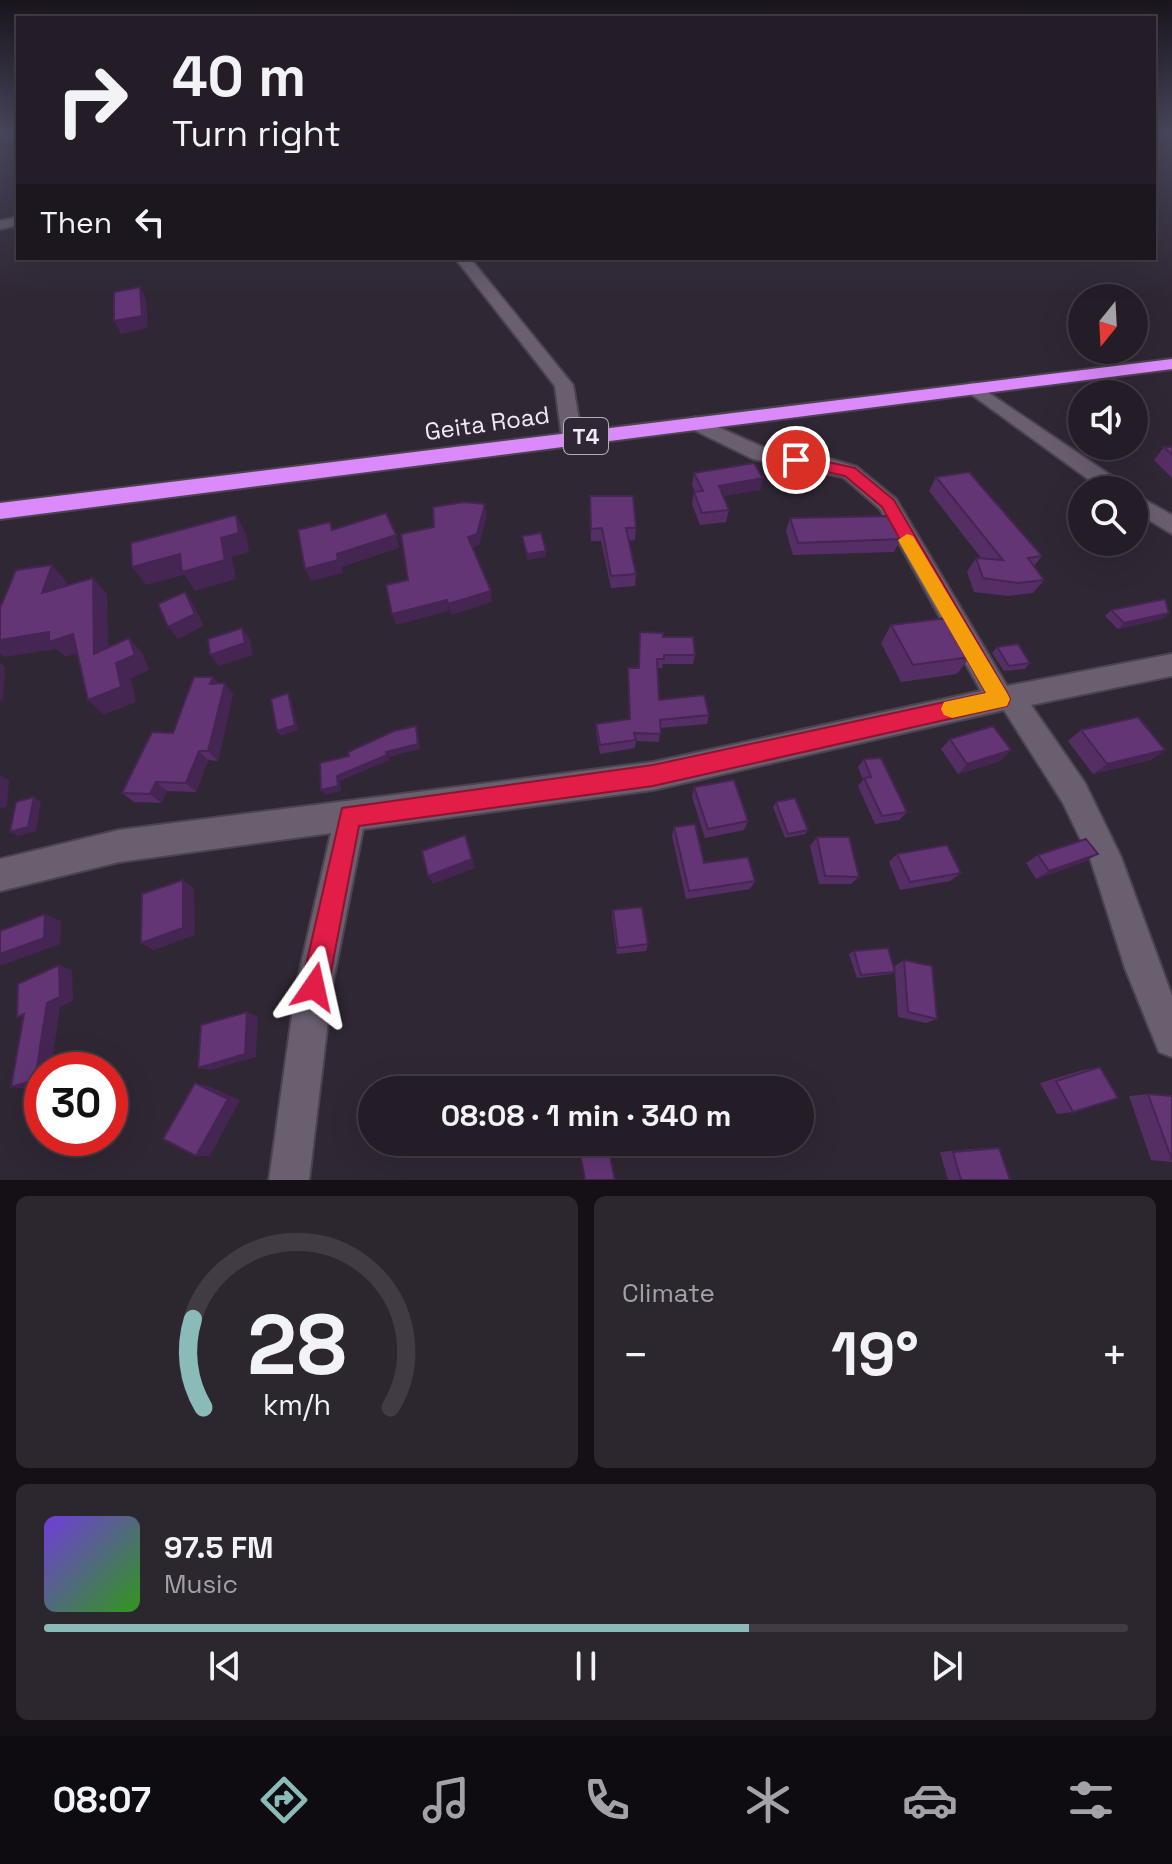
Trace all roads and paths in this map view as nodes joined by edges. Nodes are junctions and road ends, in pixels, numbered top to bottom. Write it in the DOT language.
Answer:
graph roads {
  1 [pos="464,260"];
  2 [pos="1172,364"];
  3 [pos="974,388"];
  4 [pos="695,423"];
  5 [pos="572,438"];
  6 [pos="1098,476"];
  7 [pos="1148,510"];
  8 [pos="0,511"];
  9 [pos="1172,526"];
  10 [pos="1172,665"];
  11 [pos="1005,698"];
  12 [pos="350,816"];
  13 [pos="0,875"];
  14 [pos="1172,1039"];
  15 [pos="289,1180"];
  1 -- 5 [label="street"];
  2 -- 3 [label="highway, Geita Road / T4"];
  3 -- 4 [label="highway, Geita Road / T4"];
  3 -- 6 [label="street"];
  4 -- 5 [label="highway, Geita Road / T4"];
  4 -- 11 [label="street"];
  5 -- 8 [label="highway, Geita Road / T4"];
  7 -- 9 [label="street"];
  10 -- 11 [label="street"];
  11 -- 12 [label="street"];
  11 -- 14 [label="street"];
  12 -- 13 [label="street"];
  12 -- 15 [label="street"];
}
